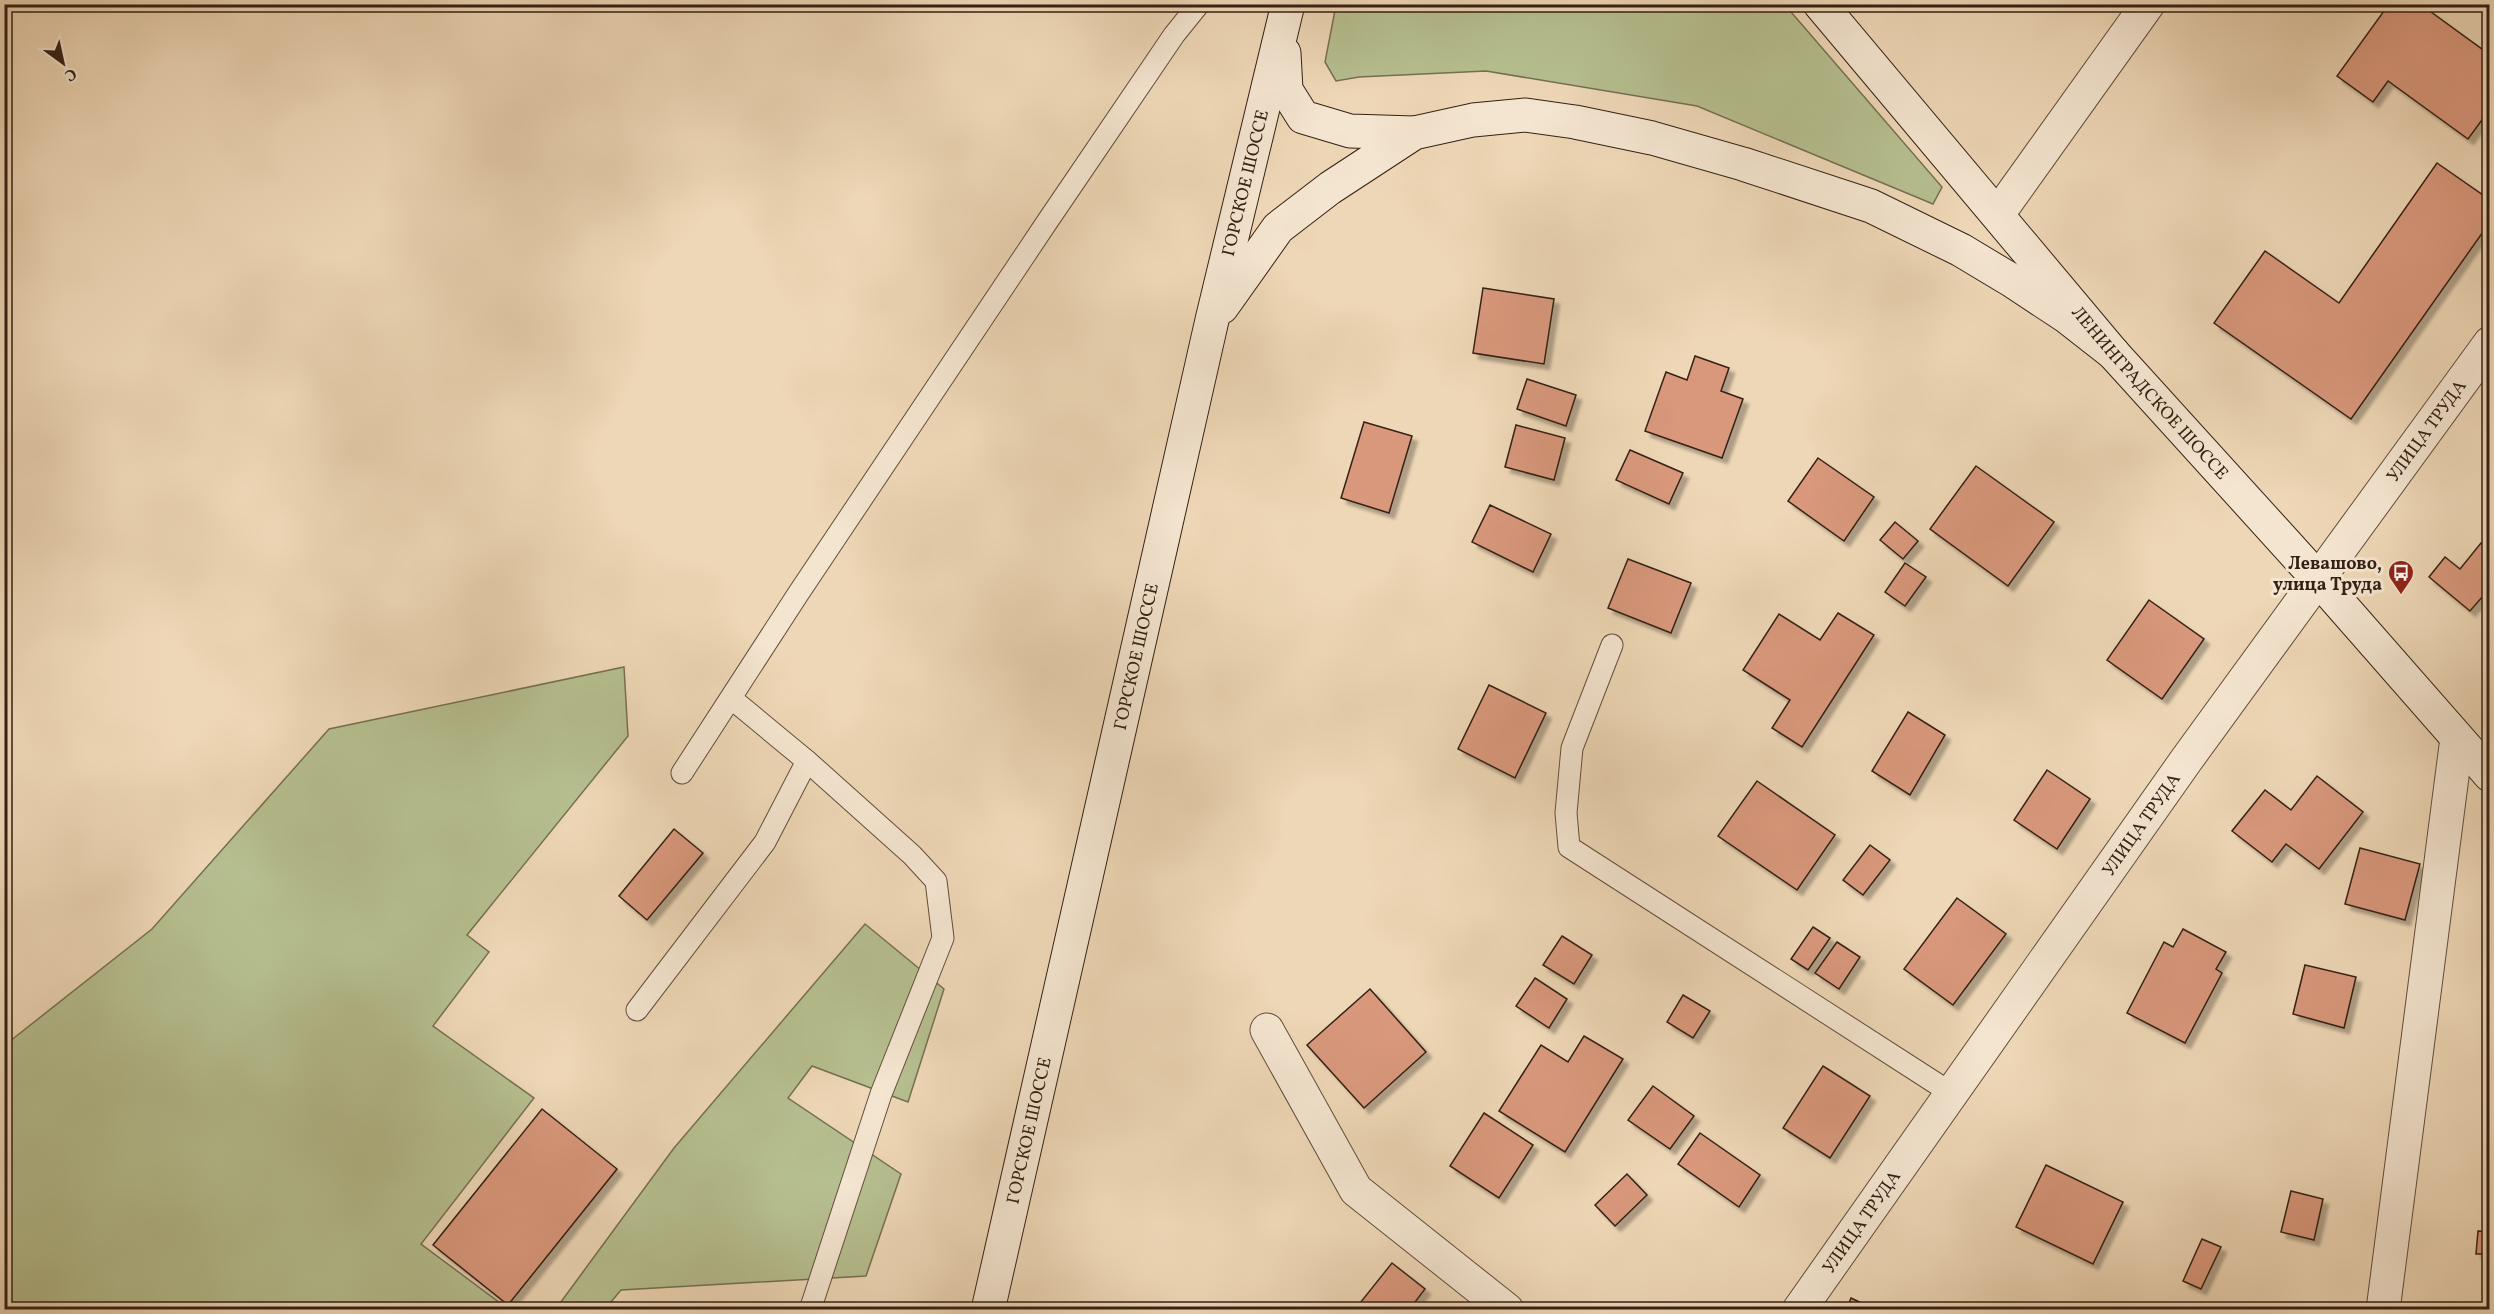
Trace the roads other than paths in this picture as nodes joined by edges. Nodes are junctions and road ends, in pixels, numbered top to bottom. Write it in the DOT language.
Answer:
graph roads {
  1 [pos="1199,4"];
  2 [pos="1820,4"];
  3 [pos="2148,4"];
  4 [pos="1285,17"];
  5 [pos="1414,133"];
  6 [pos="1998,214"];
  7 [pos="1212,320"];
  8 [pos="2490,343"];
  9 [pos="2113,353"];
  10 [pos="2319,580"];
  11 [pos="1612,645"];
  12 [pos="732,699"];
  13 [pos="2457,738"];
  14 [pos="807,761"];
  15 [pos="682,773"];
  16 [pos="2490,775"];
  17 [pos="637,1010"];
  18 [pos="1267,1030"];
  19 [pos="1951,1093"];
  20 [pos="810,1310"];
  21 [pos="988,1310"];
  22 [pos="1507,1310"];
  23 [pos="1799,1310"];
  24 [pos="2383,1310"];
  1 -- 12 [label="lane"];
  2 -- 6 [label="street, ЛЕНИНГРАДСКОЕ ШОССЕ"];
  3 -- 6 [label="street"];
  4 -- 5 [label="street"];
  4 -- 7 [label="street, ГОРСКОЕ ШОССЕ"];
  5 -- 7 [label="street"];
  5 -- 9 [label="street"];
  6 -- 9 [label="street, ЛЕНИНГРАДСКОЕ ШОССЕ"];
  7 -- 21 [label="street, ГОРСКОЕ ШОССЕ"];
  8 -- 10 [label="street, УЛИЦА ТРУДА"];
  9 -- 10 [label="street, ЛЕНИНГРАДСКОЕ ШОССЕ"];
  10 -- 13 [label="street, ЛЕНИНГРАДСКОЕ ШОССЕ"];
  10 -- 19 [label="street, УЛИЦА ТРУДА"];
  11 -- 19 [label="lane"];
  12 -- 14 [label="lane"];
  12 -- 15 [label="lane"];
  13 -- 16 [label="street, ЛЕНИНГРАДСКОЕ ШОССЕ"];
  13 -- 24 [label="street"];
  14 -- 17 [label="lane"];
  14 -- 20 [label="lane"];
  18 -- 22 [label="street"];
  19 -- 23 [label="street, УЛИЦА ТРУДА"];
}
